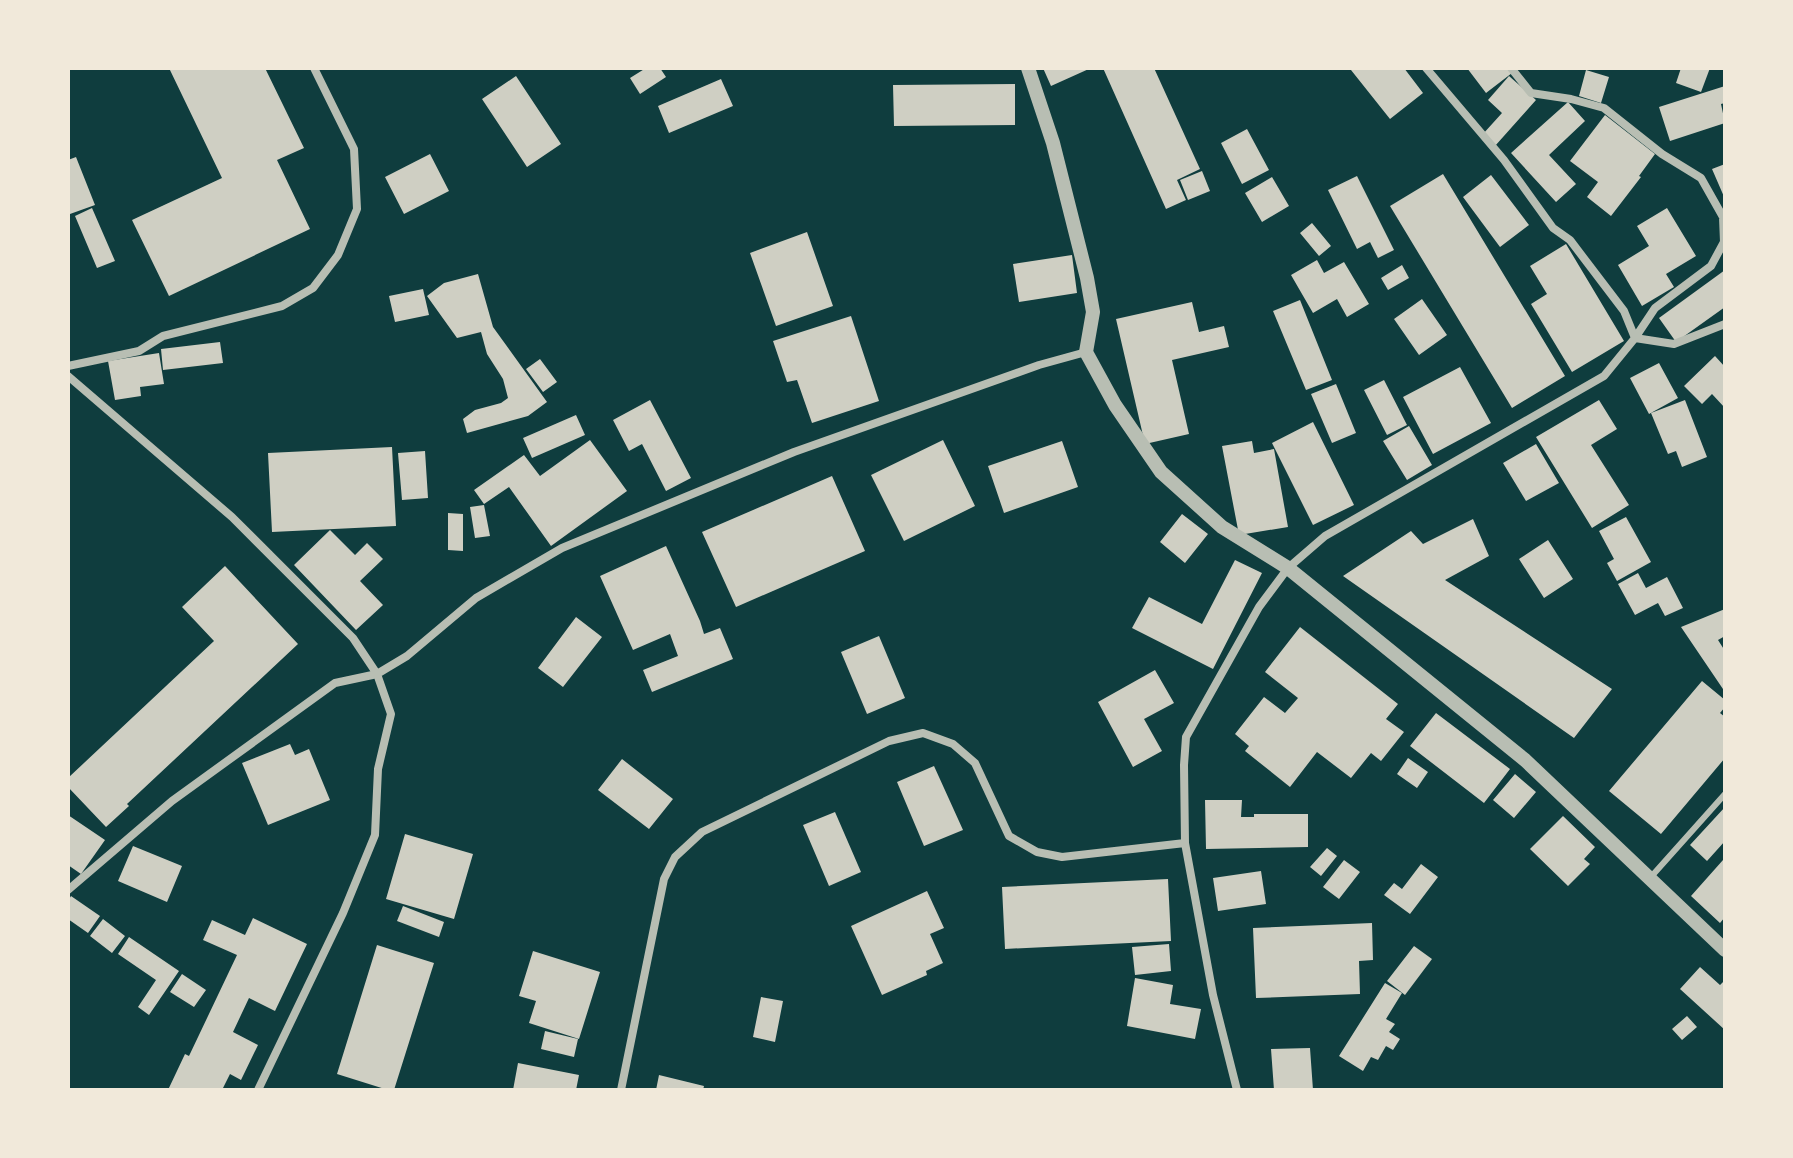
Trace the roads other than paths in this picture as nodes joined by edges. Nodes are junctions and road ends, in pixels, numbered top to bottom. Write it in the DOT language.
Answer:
graph roads {
  1 [pos="314,68"];
  2 [pos="1028,68"];
  3 [pos="1426,68"];
  4 [pos="1511,68"];
  5 [pos="1725,324"];
  6 [pos="1635,338"];
  7 [pos="1086,352"];
  8 [pos="68,366"];
  9 [pos="68,376"];
  10 [pos="1288,568"];
  11 [pos="377,674"];
  12 [pos="1725,794"];
  13 [pos="1185,843"];
  14 [pos="1650,878"];
  15 [pos="68,890"];
  16 [pos="1725,950"];
  17 [pos="258,1090"];
  18 [pos="621,1090"];
  19 [pos="1237,1090"];
  1 -- 8 [label="street"];
  2 -- 7 [label="street"];
  3 -- 6 [label="street"];
  4 -- 6 [label="street"];
  5 -- 6 [label="street"];
  6 -- 10 [label="street"];
  7 -- 10 [label="street"];
  7 -- 11 [label="street"];
  9 -- 11 [label="street"];
  10 -- 13 [label="street"];
  10 -- 14 [label="street"];
  11 -- 15 [label="street"];
  11 -- 17 [label="street"];
  12 -- 14 [label="lane"];
  13 -- 18 [label="street"];
  13 -- 19 [label="street"];
  14 -- 16 [label="street"];
}
